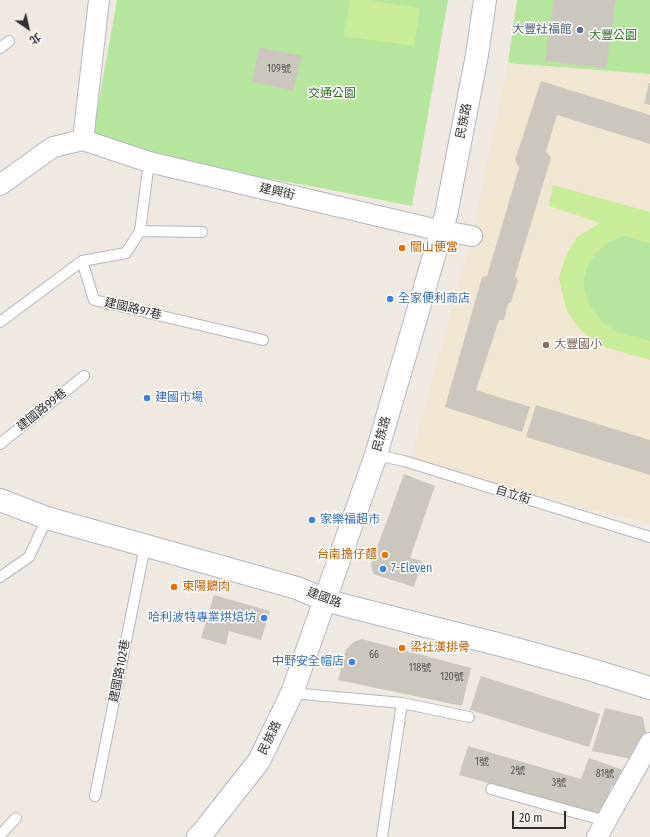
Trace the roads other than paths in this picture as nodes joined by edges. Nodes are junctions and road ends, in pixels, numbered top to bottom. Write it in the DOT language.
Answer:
graph roads {
  1 [pos="99,0"];
  2 [pos="485,0"];
  3 [pos="9,41"];
  4 [pos="0,48"];
  5 [pos="84,140"];
  6 [pos="149,162"];
  7 [pos="0,185"];
  8 [pos="140,231"];
  9 [pos="442,231"];
  10 [pos="202,232"];
  11 [pos="472,236"];
  12 [pos="82,262"];
  13 [pos="0,322"];
  14 [pos="263,340"];
  15 [pos="84,376"];
  16 [pos="0,444"];
  17 [pos="376,455"];
  18 [pos="0,500"];
  19 [pos="47,518"];
  20 [pos="650,537"];
  21 [pos="145,546"];
  22 [pos="0,576"];
  23 [pos="325,600"];
  24 [pos="650,688"];
  25 [pos="292,692"];
  26 [pos="402,703"];
  27 [pos="469,717"];
  28 [pos="650,743"];
  29 [pos="491,789"];
  30 [pos="95,796"];
  31 [pos="16,818"];
  32 [pos="602,829"];
  33 [pos="0,835"];
  34 [pos="204,835"];
  35 [pos="382,837"];
  1 -- 5 [label="street"];
  2 -- 9 [label="street, 民族路"];
  3 -- 4 [label="lane"];
  5 -- 6 [label="street, 建興街"];
  5 -- 7 [label="street, 建興街"];
  6 -- 8 [label="lane"];
  6 -- 9 [label="street, 建興街"];
  8 -- 10 [label="lane"];
  8 -- 12 [label="lane"];
  9 -- 11 [label="street, 建興街"];
  9 -- 17 [label="street, 民族路"];
  12 -- 13 [label="lane"];
  12 -- 14 [label="lane, 建國路97巷"];
  15 -- 16 [label="lane, 建國路99巷"];
  17 -- 20 [label="lane, 自立街"];
  17 -- 23 [label="street, 民族路"];
  18 -- 19 [label="street, 建國路"];
  19 -- 21 [label="street, 建國路"];
  19 -- 22 [label="lane"];
  21 -- 23 [label="street, 建國路"];
  21 -- 30 [label="lane, 建國路102巷"];
  23 -- 24 [label="street, 建國路"];
  23 -- 25 [label="street, 民族路"];
  25 -- 26 [label="lane"];
  25 -- 34 [label="street, 民族路"];
  26 -- 27 [label="lane"];
  26 -- 35 [label="lane"];
  28 -- 32 [label="street"];
  29 -- 32 [label="lane"];
  31 -- 33 [label="lane"];
}
